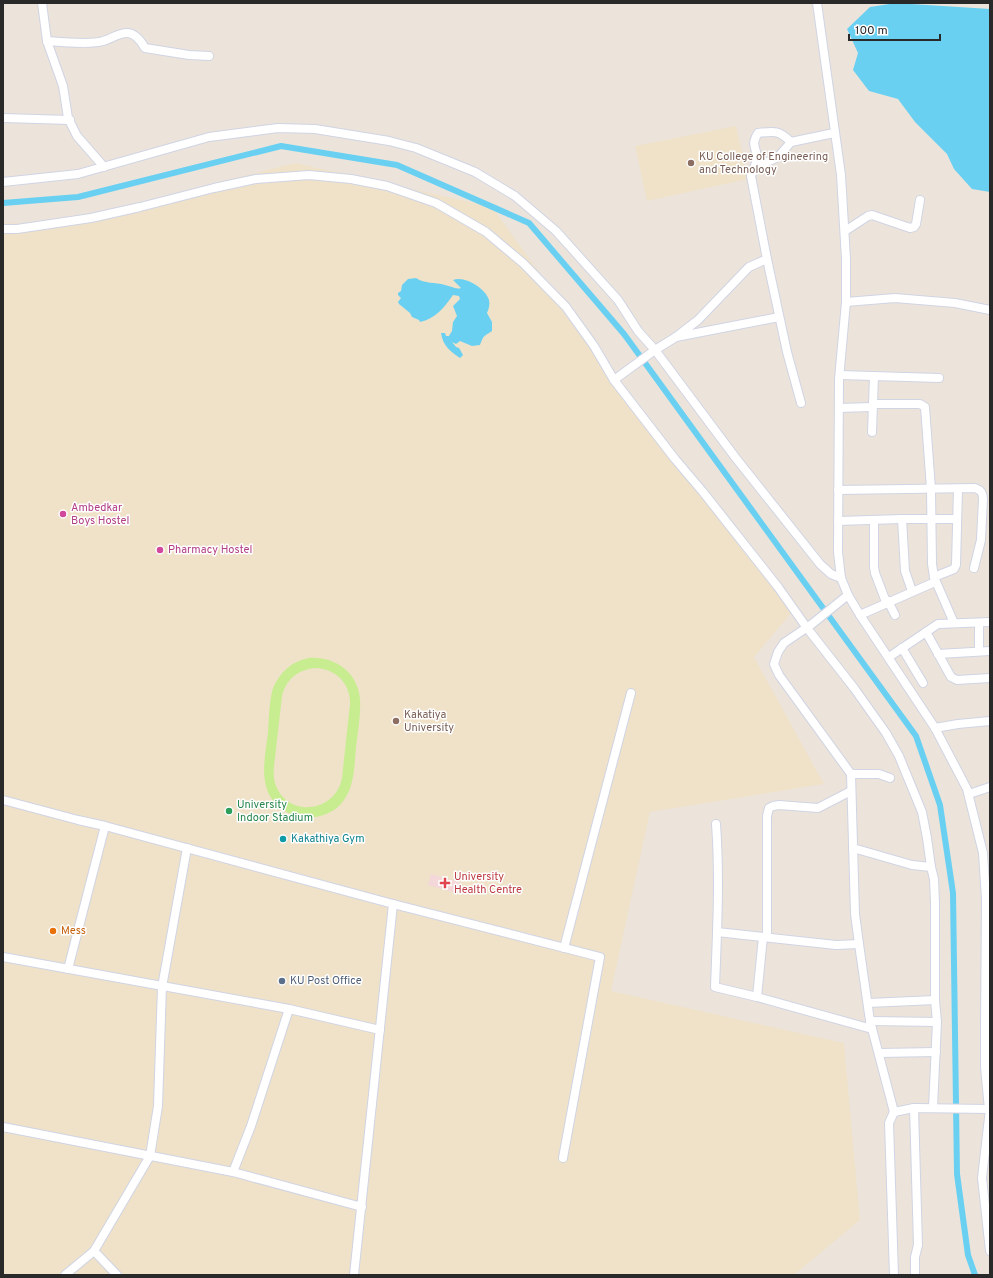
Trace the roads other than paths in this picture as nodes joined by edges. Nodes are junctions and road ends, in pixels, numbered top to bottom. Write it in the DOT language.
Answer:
graph roads {
  1 [pos="42,3"];
  2 [pos="817,4"];
  3 [pos="47,41"];
  4 [pos="210,56"];
  5 [pos="3,118"];
  6 [pos="70,120"];
  7 [pos="834,133"];
  8 [pos="790,142"];
  9 [pos="104,166"];
  10 [pos="754,168"];
  11 [pos="3,182"];
  12 [pos="920,200"];
  13 [pos="3,229"];
  14 [pos="845,231"];
  15 [pos="767,258"];
  16 [pos="846,302"];
  17 [pos="990,310"];
  18 [pos="779,317"];
  19 [pos="676,337"];
  20 [pos="653,351"];
  21 [pos="840,375"];
  22 [pos="874,376"];
  23 [pos="939,378"];
  24 [pos="614,380"];
  25 [pos="801,402"];
  26 [pos="872,405"];
  27 [pos="839,408"];
  28 [pos="872,432"];
  29 [pos="931,489"];
  30 [pos="958,489"];
  31 [pos="838,490"];
  32 [pos="902,519"];
  33 [pos="957,519"];
  34 [pos="874,520"];
  35 [pos="932,520"];
  36 [pos="838,521"];
  37 [pos="974,568"];
  38 [pos="841,578"];
  39 [pos="934,580"];
  40 [pos="912,591"];
  41 [pos="845,598"];
  42 [pos="887,602"];
  43 [pos="860,615"];
  44 [pos="895,615"];
  45 [pos="978,622"];
  46 [pos="990,622"];
  47 [pos="954,624"];
  48 [pos="810,626"];
  49 [pos="926,632"];
  50 [pos="902,648"];
  51 [pos="990,651"];
  52 [pos="979,652"];
  53 [pos="938,654"];
  54 [pos="888,657"];
  55 [pos="990,678"];
  56 [pos="922,683"];
  57 [pos="631,693"];
  58 [pos="990,721"];
  59 [pos="935,728"];
  60 [pos="851,774"];
  61 [pos="890,778"];
  62 [pos="990,787"];
  63 [pos="851,791"];
  64 [pos="969,794"];
  65 [pos="3,800"];
  66 [pos="716,824"];
  67 [pos="105,826"];
  68 [pos="187,848"];
  69 [pos="854,848"];
  70 [pos="987,853"];
  71 [pos="931,867"];
  72 [pos="988,899"];
  73 [pos="394,904"];
  74 [pos="718,932"];
  75 [pos="765,937"];
  76 [pos="858,944"];
  77 [pos="564,948"];
  78 [pos="3,957"];
  79 [pos="68,969"];
  80 [pos="162,987"];
  81 [pos="758,997"];
  82 [pos="935,1000"];
  83 [pos="868,1003"];
  84 [pos="289,1009"];
  85 [pos="937,1022"];
  86 [pos="871,1025"];
  87 [pos="380,1030"];
  88 [pos="988,1036"];
  89 [pos="936,1052"];
  90 [pos="879,1053"];
  91 [pos="914,1108"];
  92 [pos="936,1108"];
  93 [pos="990,1109"];
  94 [pos="894,1112"];
  95 [pos="3,1127"];
  96 [pos="150,1156"];
  97 [pos="563,1158"];
  98 [pos="233,1172"];
  99 [pos="986,1177"];
  100 [pos="983,1187"];
  101 [pos="990,1199"];
  102 [pos="362,1207"];
  103 [pos="94,1251"];
  104 [pos="990,1251"];
  105 [pos="65,1275"];
  106 [pos="117,1275"];
  107 [pos="354,1275"];
  108 [pos="894,1275"];
  109 [pos="915,1275"];
  1 -- 3 [label="street"];
  2 -- 7 [label="street"];
  3 -- 4 [label="street"];
  3 -- 6 [label="street"];
  5 -- 6 [label="street"];
  6 -- 9 [label="street"];
  7 -- 8 [label="street"];
  7 -- 14 [label="street"];
  8 -- 10 [label="street"];
  8 -- 10 [label="street"];
  9 -- 11 [label="street"];
  9 -- 20 [label="street"];
  10 -- 15 [label="street"];
  12 -- 14 [label="street"];
  13 -- 24 [label="street"];
  14 -- 16 [label="street"];
  15 -- 18 [label="street"];
  15 -- 19 [label="street"];
  16 -- 17 [label="street"];
  16 -- 21 [label="street"];
  18 -- 19 [label="street"];
  18 -- 25 [label="street"];
  19 -- 20 [label="street"];
  20 -- 24 [label="street"];
  20 -- 38 [label="street"];
  21 -- 22 [label="street"];
  21 -- 27 [label="street"];
  22 -- 23 [label="street"];
  22 -- 26 [label="street"];
  24 -- 48 [label="street"];
  26 -- 27 [label="street"];
  26 -- 28 [label="street"];
  26 -- 29 [label="street"];
  27 -- 31 [label="street"];
  29 -- 30 [label="street"];
  29 -- 31 [label="street"];
  29 -- 35 [label="street"];
  30 -- 33 [label="street"];
  30 -- 37 [label="street"];
  31 -- 36 [label="street"];
  32 -- 34 [label="street"];
  32 -- 35 [label="street"];
  32 -- 40 [label="street"];
  33 -- 35 [label="street"];
  33 -- 39 [label="street"];
  34 -- 36 [label="street"];
  34 -- 42 [label="street"];
  35 -- 39 [label="street"];
  36 -- 38 [label="street"];
  38 -- 41 [label="street"];
  39 -- 40 [label="street"];
  39 -- 47 [label="street"];
  40 -- 42 [label="street"];
  41 -- 43 [label="street"];
  41 -- 48 [label="street"];
  42 -- 43 [label="street"];
  42 -- 44 [label="street"];
  43 -- 54 [label="street"];
  45 -- 46 [label="street"];
  45 -- 47 [label="street"];
  45 -- 52 [label="street"];
  47 -- 49 [label="street"];
  48 -- 60 [label="street"];
  48 -- 71 [label="street"];
  49 -- 50 [label="street"];
  49 -- 53 [label="street"];
  50 -- 54 [label="street"];
  50 -- 56 [label="street"];
  51 -- 52 [label="street"];
  52 -- 53 [label="street"];
  53 -- 55 [label="street"];
  54 -- 59 [label="street"];
  57 -- 77 [label="street"];
  58 -- 59 [label="street"];
  59 -- 64 [label="street"];
  60 -- 61 [label="street"];
  60 -- 63 [label="street"];
  62 -- 64 [label="street"];
  63 -- 69 [label="street"];
  63 -- 75 [label="street"];
  64 -- 70 [label="street"];
  65 -- 67 [label="street"];
  66 -- 74 [label="street"];
  67 -- 68 [label="street"];
  67 -- 79 [label="street"];
  68 -- 73 [label="street"];
  68 -- 80 [label="street"];
  69 -- 71 [label="street"];
  69 -- 76 [label="street"];
  70 -- 72 [label="street"];
  71 -- 82 [label="street"];
  72 -- 88 [label="street"];
  73 -- 77 [label="street"];
  73 -- 87 [label="street"];
  74 -- 75 [label="street"];
  74 -- 81 [label="street"];
  75 -- 76 [label="street"];
  75 -- 81 [label="street"];
  76 -- 83 [label="street"];
  77 -- 97 [label="street"];
  78 -- 79 [label="street"];
  79 -- 80 [label="street"];
  80 -- 84 [label="street"];
  80 -- 96 [label="street"];
  81 -- 86 [label="street"];
  82 -- 83 [label="street"];
  82 -- 85 [label="street"];
  83 -- 86 [label="street"];
  84 -- 87 [label="street"];
  84 -- 98 [label="street"];
  85 -- 86 [label="street"];
  85 -- 89 [label="street"];
  86 -- 90 [label="street"];
  87 -- 102 [label="street"];
  88 -- 93 [label="street"];
  89 -- 90 [label="street"];
  89 -- 92 [label="street"];
  90 -- 94 [label="street"];
  91 -- 92 [label="street"];
  91 -- 94 [label="street"];
  91 -- 109 [label="street"];
  92 -- 93 [label="street"];
  93 -- 99 [label="street"];
  94 -- 108 [label="street"];
  95 -- 96 [label="street"];
  96 -- 98 [label="street"];
  96 -- 103 [label="street"];
  98 -- 102 [label="street"];
  99 -- 100 [label="street"];
  100 -- 101 [label="street"];
  100 -- 104 [label="street"];
  102 -- 107 [label="street"];
  103 -- 105 [label="street"];
  103 -- 106 [label="street"];
}
